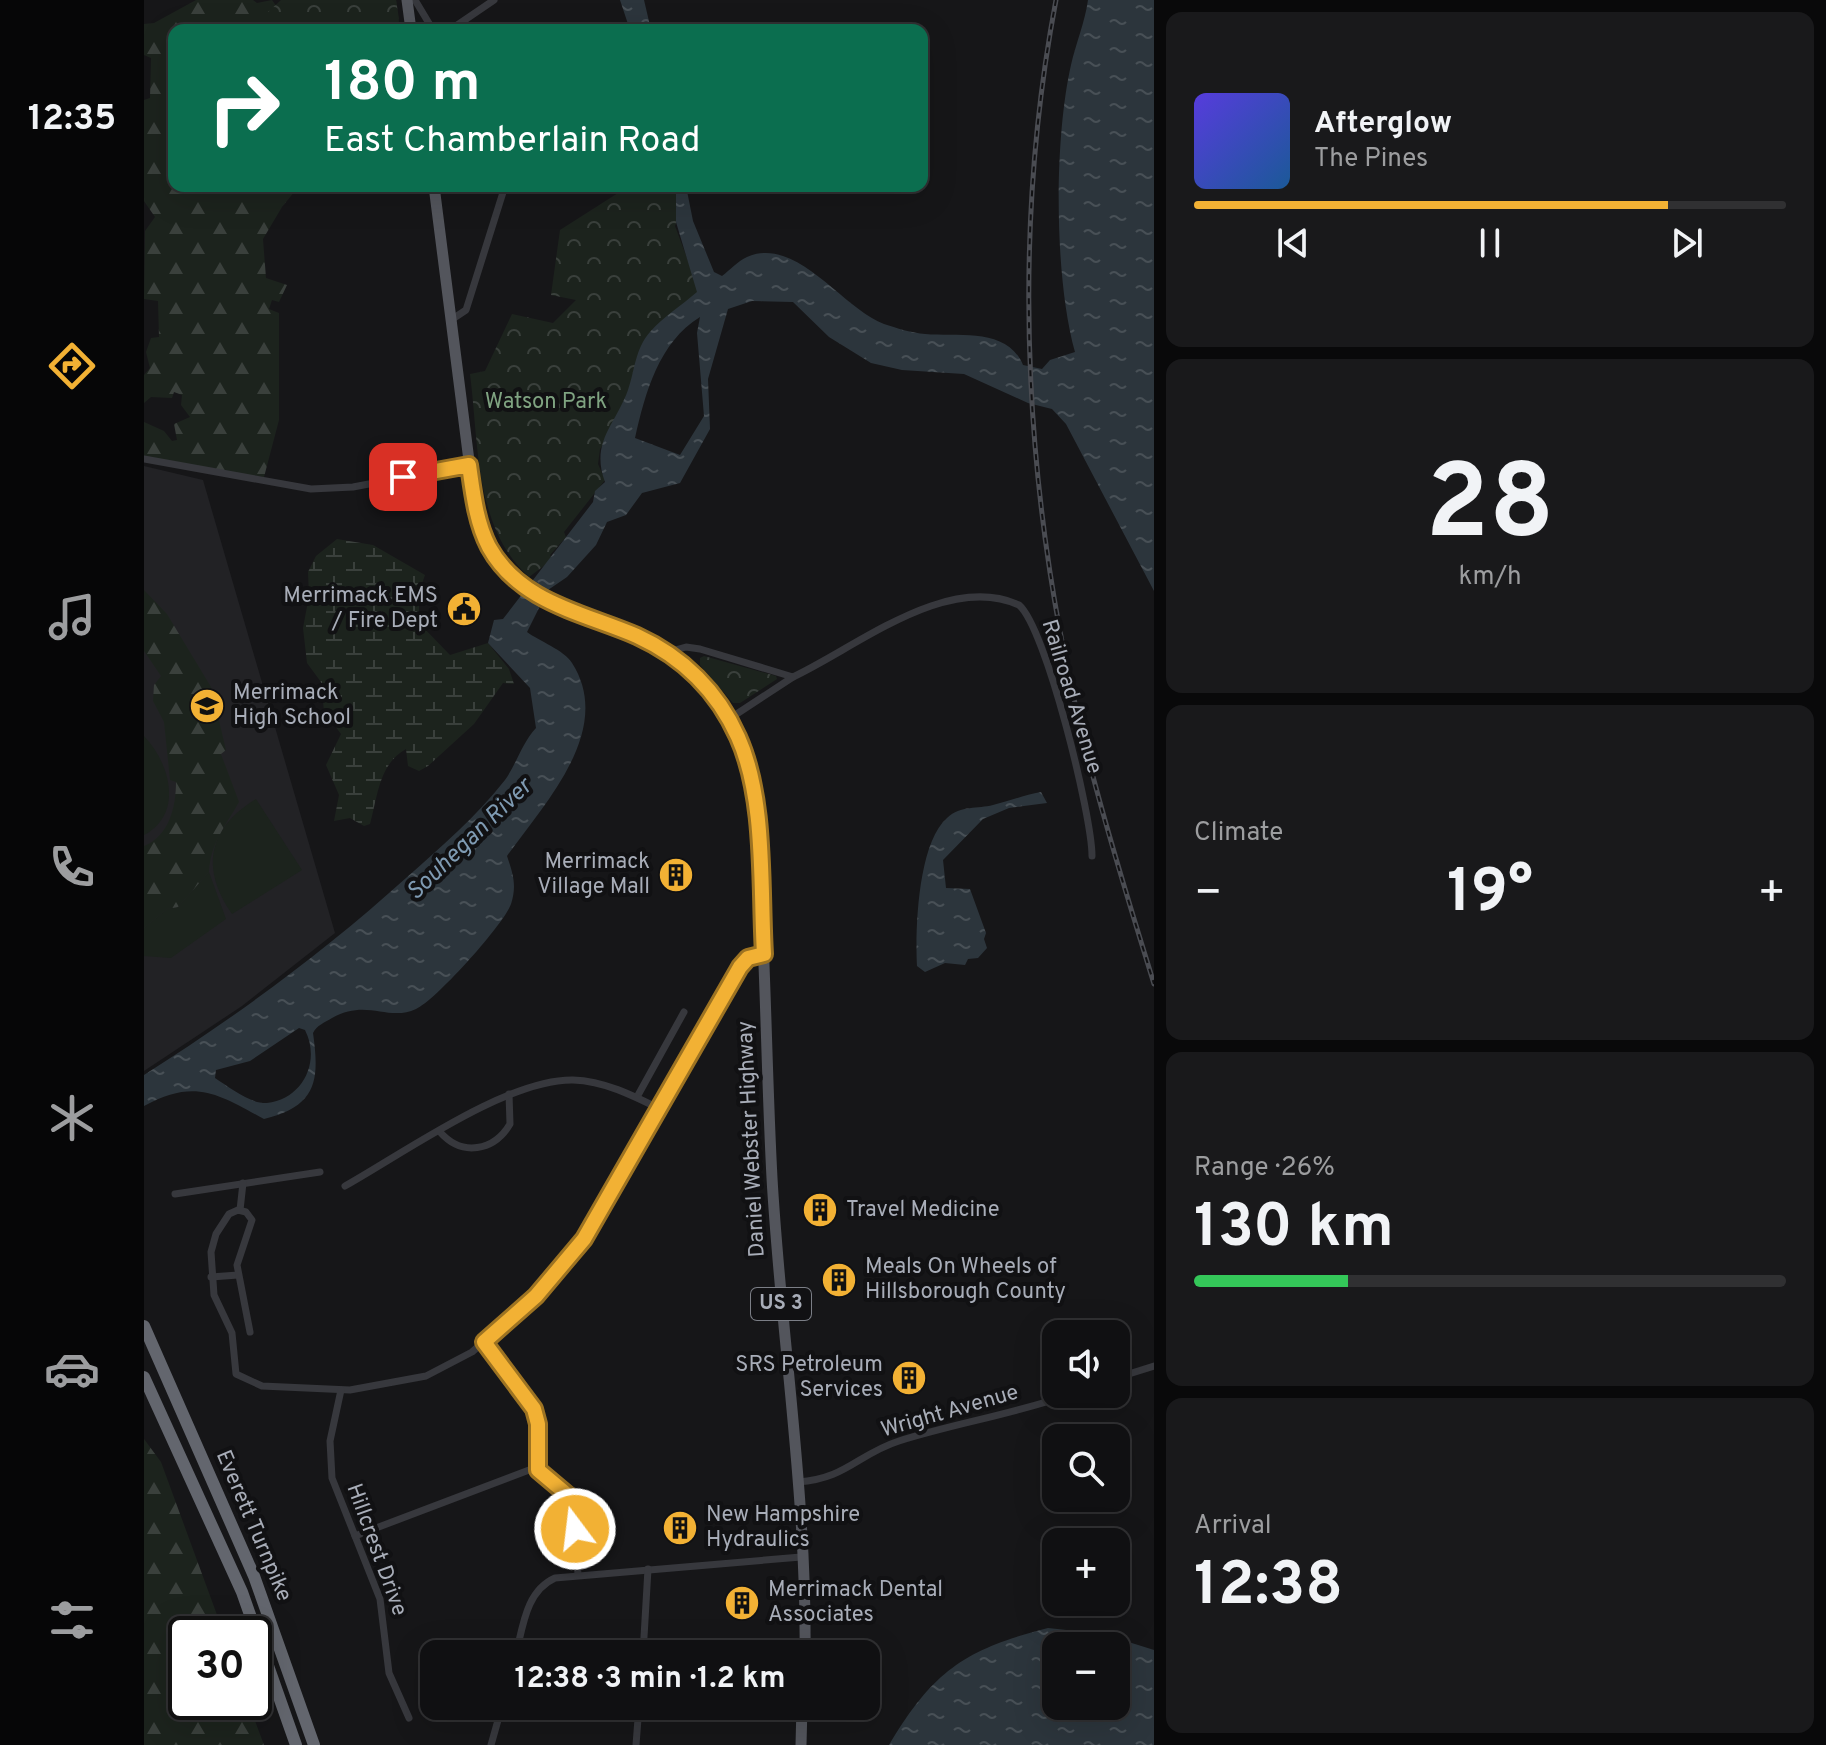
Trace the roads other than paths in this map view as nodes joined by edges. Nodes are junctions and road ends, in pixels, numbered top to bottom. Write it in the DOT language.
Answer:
graph roads {
  1 [pos="407,0"];
  2 [pos="415,0"];
  3 [pos="494,0"];
  4 [pos="410,24"];
  5 [pos="429,24"];
  6 [pos="459,24"];
  7 [pos="435,192"];
  8 [pos="503,192"];
  9 [pos="451,320"];
  10 [pos="144,459"];
  11 [pos="469,465"];
  12 [pos="668,652"];
  13 [pos="793,677"];
  14 [pos="729,719"];
  15 [pos="1092,856"];
  16 [pos="764,954"];
  17 [pos="684,1012"];
  18 [pos="509,1094"];
  19 [pos="637,1097"];
  20 [pos="660,1109"];
  21 [pos="440,1132"];
  22 [pos="320,1172"];
  23 [pos="243,1183"];
  24 [pos="345,1186"];
  25 [pos="175,1194"];
  26 [pos="240,1210"];
  27 [pos="238,1275"];
  28 [pos="211,1277"];
  29 [pos="144,1326"];
  30 [pos="250,1332"];
  31 [pos="484,1342"];
  32 [pos="1154,1366"];
  33 [pos="1130,1374"];
  34 [pos="144,1377"];
  35 [pos="341,1390"];
  36 [pos="1042,1404"];
  37 [pos="537,1467"];
  38 [pos="796,1482"];
  39 [pos="355,1536"];
  40 [pos="801,1557"];
  41 [pos="648,1569"];
  42 [pos="578,1574"];
  43 [pos="520,1640"];
  44 [pos="644,1640"];
  45 [pos="804,1640"];
  46 [pos="409,1718"];
  47 [pos="498,1720"];
  48 [pos="638,1720"];
  49 [pos="802,1720"];
  50 [pos="296,1745"];
  51 [pos="314,1745"];
  52 [pos="491,1745"];
  53 [pos="636,1745"];
  54 [pos="801,1745"];
  1 -- 4 [label="main road"];
  2 -- 5 [label="street"];
  3 -- 6 [label="street"];
  7 -- 9 [label="main road, Daniel Webster Highway / US 3"];
  8 -- 9 [label="street"];
  9 -- 11 [label="main road, Daniel Webster Highway / US 3"];
  10 -- 11 [label="street"];
  11 -- 12 [label="main road, Daniel Webster Highway / US 3"];
  12 -- 13 [label="street"];
  12 -- 14 [label="main road, Daniel Webster Highway / US 3"];
  13 -- 14 [label="street, Railroad Avenue"];
  13 -- 15 [label="street, Railroad Avenue"];
  14 -- 16 [label="main road, Daniel Webster Highway / US 3"];
  16 -- 20 [label="street"];
  16 -- 38 [label="main road, Daniel Webster Highway / US 3"];
  17 -- 19 [label="street"];
  18 -- 19 [label="street"];
  18 -- 21 [label="street"];
  18 -- 21 [label="street"];
  19 -- 20 [label="street"];
  20 -- 31 [label="street"];
  21 -- 24 [label="street"];
  22 -- 23 [label="street"];
  23 -- 25 [label="street"];
  23 -- 26 [label="street"];
  26 -- 27 [label="street"];
  26 -- 28 [label="street"];
  27 -- 28 [label="street"];
  27 -- 30 [label="street"];
  28 -- 35 [label="street"];
  29 -- 51 [label="highway, Everett Turnpike"];
  31 -- 35 [label="street"];
  31 -- 37 [label="street"];
  32 -- 33 [label="street"];
  34 -- 50 [label="highway, Everett Turnpike"];
  35 -- 39 [label="street, Hillcrest Drive"];
  36 -- 38 [label="street, Wright Avenue"];
  37 -- 39 [label="street"];
  37 -- 42 [label="street"];
  38 -- 40 [label="main road, Daniel Webster Highway / US 3"];
  39 -- 46 [label="street, Hillcrest Drive"];
  40 -- 41 [label="street"];
  40 -- 45 [label="main road, Daniel Webster Highway / US 3"];
  41 -- 42 [label="street"];
  41 -- 44 [label="street"];
  42 -- 43 [label="street"];
  47 -- 52 [label="street"];
  48 -- 53 [label="street"];
  49 -- 54 [label="main road"];
}
